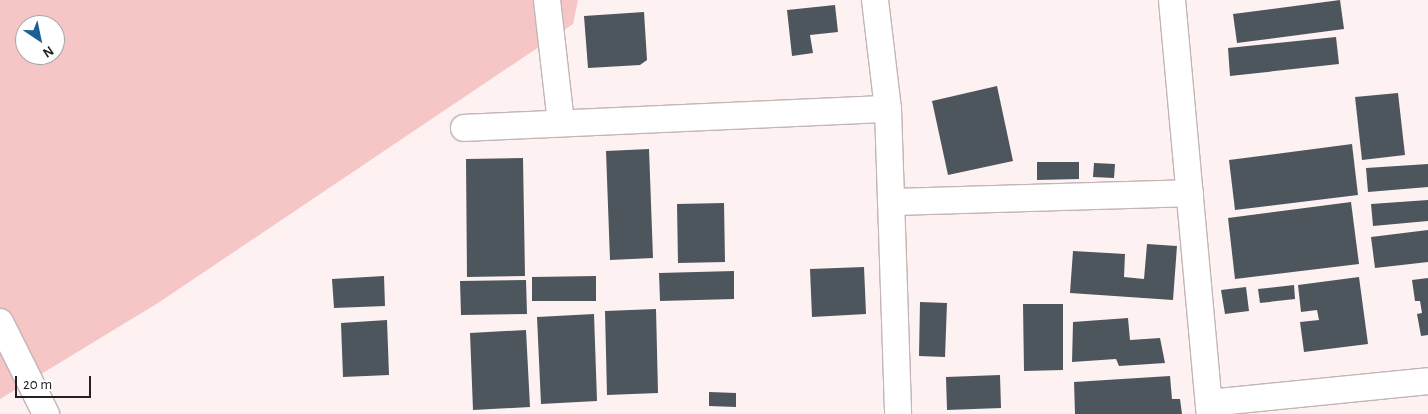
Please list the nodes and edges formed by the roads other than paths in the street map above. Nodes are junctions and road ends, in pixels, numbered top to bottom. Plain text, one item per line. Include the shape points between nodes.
1 (547, 0) edge
2 (875, 0) edge
3 (1172, 0) edge
4 (888, 108) junction
5 (562, 123) junction
6 (464, 128) dead end
7 (1190, 193) junction
8 (891, 202) junction
9 (0, 322) edge
10 (1428, 381) edge
11 (1209, 408) edge
12 (46, 414) edge
13 (898, 414) edge

1 - 5 street
2 - 4 street
3 - 7 street
4 - 5 street
4 - 8 street
5 - 6 street
7 - 8 street
7 - 11 street
8 - 13 street
9 - 12 street
10 - 11 street

